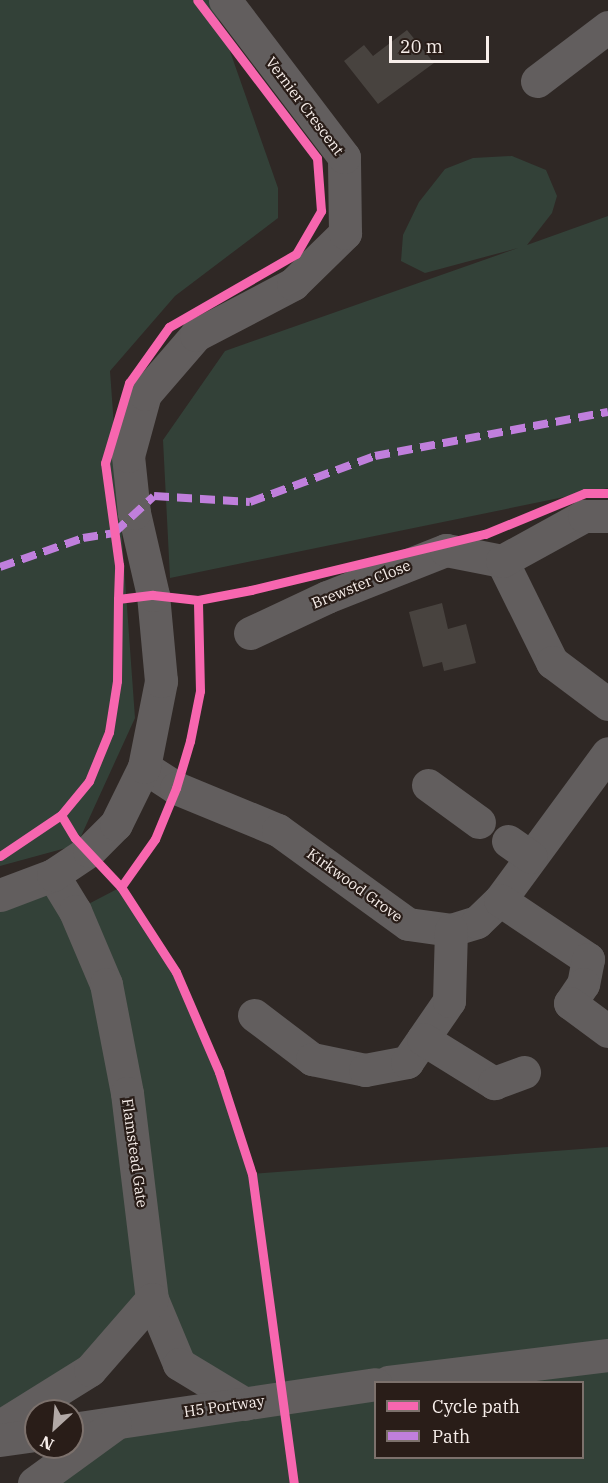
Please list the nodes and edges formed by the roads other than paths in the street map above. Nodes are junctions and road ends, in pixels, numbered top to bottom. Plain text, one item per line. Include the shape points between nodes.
1 (225, 0) edge
2 (608, 27) edge
3 (537, 81) dead end
4 (608, 516) edge
5 (502, 561) junction
6 (250, 633) dead end
7 (608, 704) edge
8 (608, 753) edge
9 (144, 767) junction
10 (428, 785) dead end
11 (479, 822) dead end
12 (52, 874) junction
13 (0, 895) edge
14 (500, 900) junction
15 (451, 930) junction
16 (254, 1015) dead end
17 (608, 1031) edge
18 (423, 1039) junction
19 (524, 1072) dead end
20 (152, 1299) junction
21 (608, 1355) edge
22 (404, 1381) edge
23 (374, 1384) edge
24 (245, 1404) junction
25 (119, 1422) junction
26 (0, 1426) edge
27 (84, 1427) edge
28 (24, 1437) edge
29 (0, 1440) edge
30 (34, 1483) edge

1 - 9 street, Vernier Crescent via 344,157 345,233 293,284 196,335 145,394 128,456 134,513 153,595 161,681
2 - 3 street
4 - 5 street via 584,516
5 - 6 street, Brewster Close via 446,550 327,597
5 - 7 street via 552,662
8 - 14 street, Kirkwood Grove via 520,849
9 - 12 street, Vernier Crescent via 116,824 90,851
9 - 15 street, Kirkwood Grove via 176,788 279,830 408,924
10 - 11 street
12 - 13 street, Vernier Crescent
12 - 20 street, Flamstead Gate via 75,911 106,984 127,1093
14 - 15 street, Kirkwood Grove via 477,922
14 - 17 street via 588,958 583,984 570,1003
15 - 18 street via 449,1001
16 - 18 street via 312,1059 365,1070 407,1062
18 - 19 street via 494,1083
20 - 24 street, Flamstead Gate via 178,1364
20 - 26 street via 90,1370
21 - 22 street
23 - 24 street, H5 Portway
24 - 25 street, H5 Portway
25 - 27 street, H5 Portway
25 - 30 street
28 - 29 street

